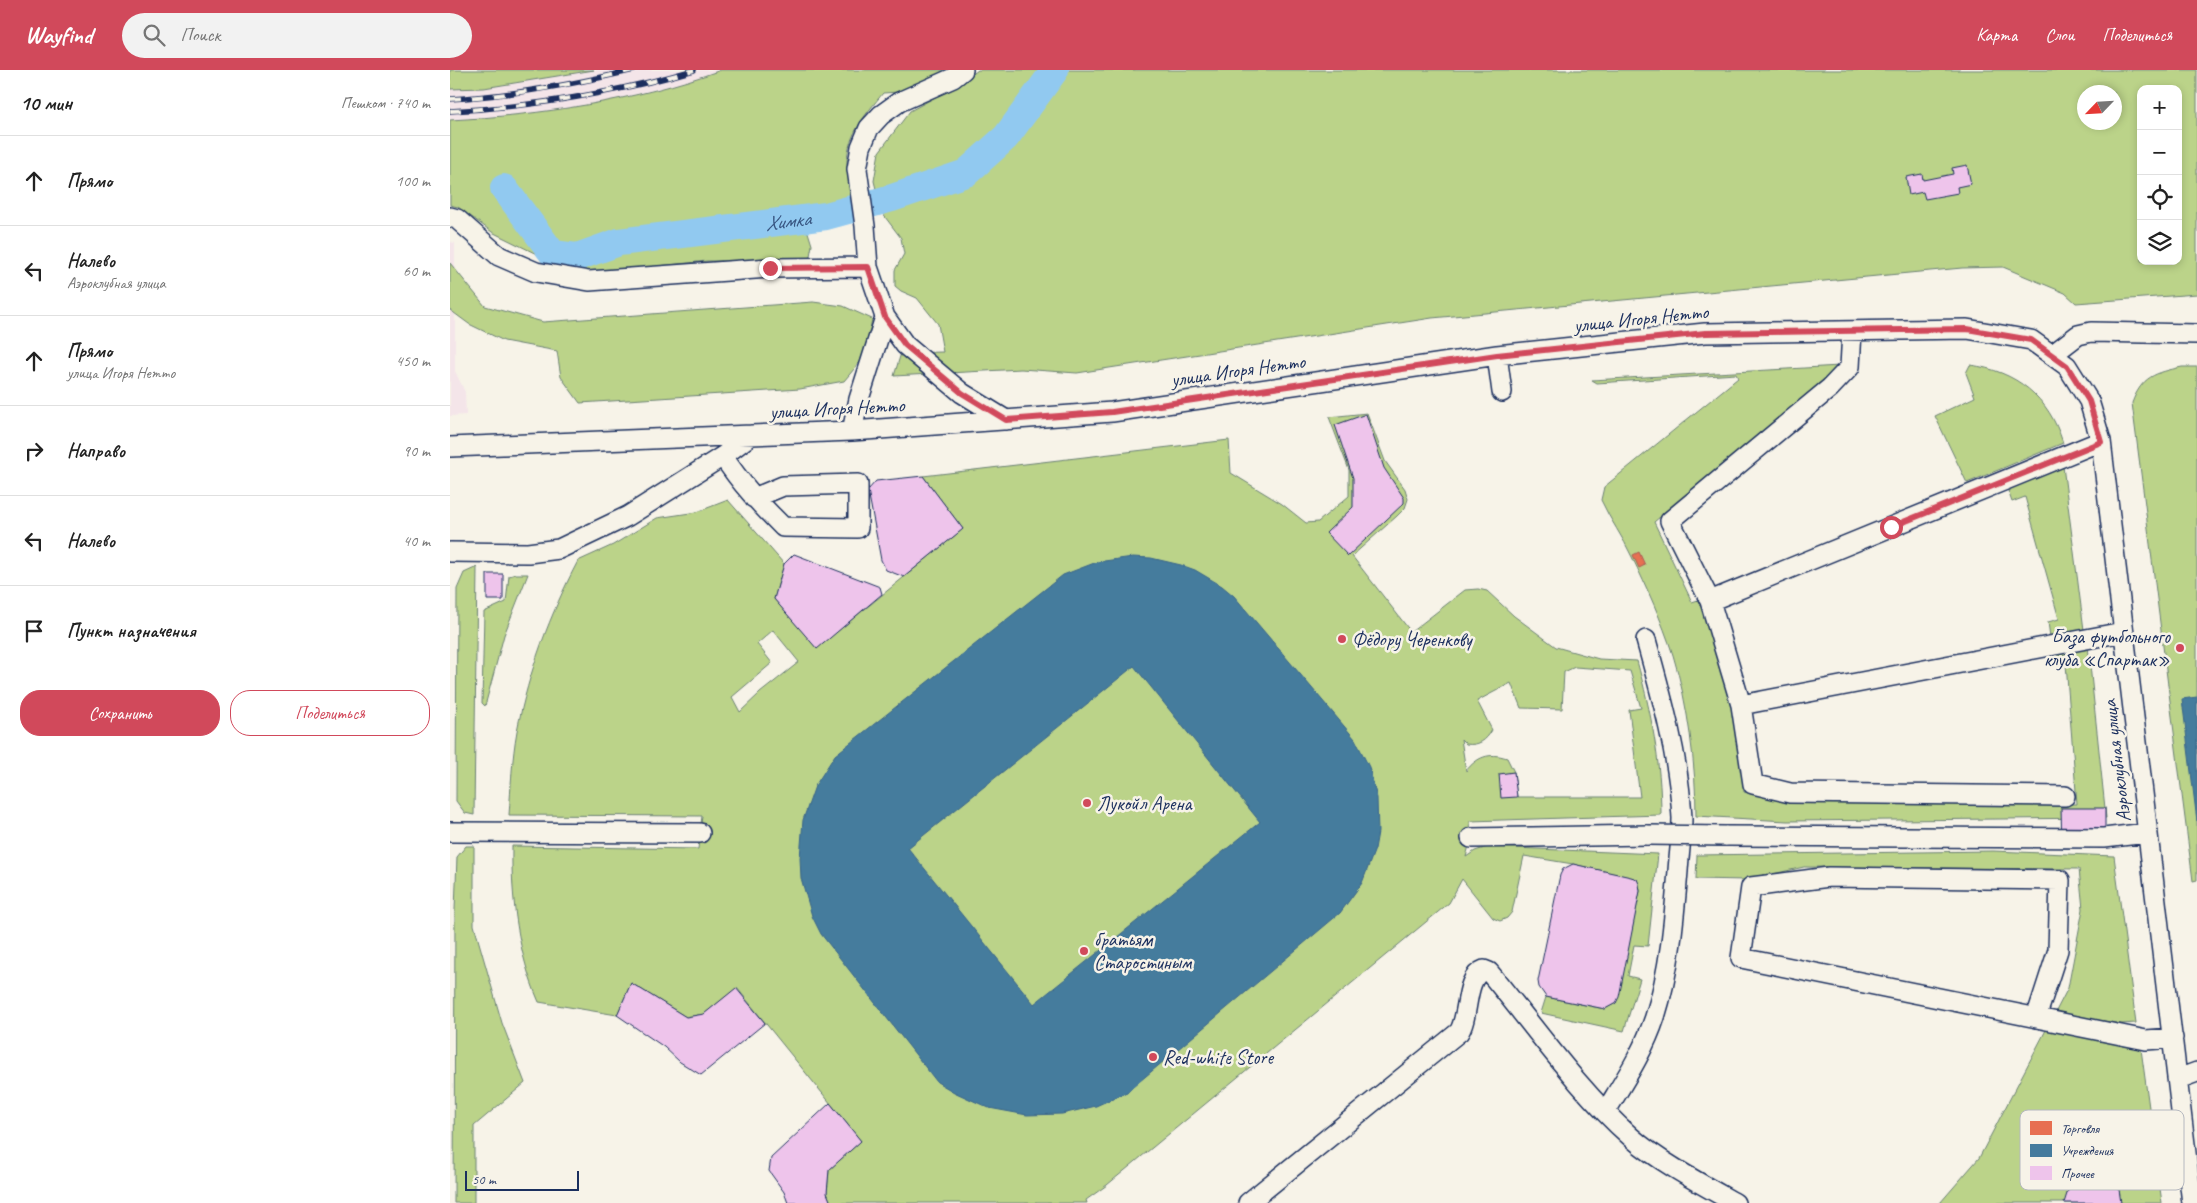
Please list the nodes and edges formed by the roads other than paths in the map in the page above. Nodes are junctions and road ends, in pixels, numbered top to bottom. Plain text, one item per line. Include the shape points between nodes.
1 (963, 70) edge
2 (450, 217) edge
3 (868, 267) junction
4 (885, 317) junction
5 (1852, 331) junction
6 (2197, 334) edge
7 (2031, 340) joint
8 (1497, 355) junction
9 (2052, 355) junction
10 (1502, 392) dead end
11 (1006, 420) junction
12 (852, 431) junction
13 (751, 435) junction
14 (2101, 442) junction
15 (450, 447) edge
16 (723, 456) junction
17 (754, 498) junction
18 (450, 552) edge
19 (1710, 601) junction
20 (2124, 632) junction
21 (1646, 640) dead end
22 (1741, 705) junction
23 (2065, 796) dead end
24 (450, 832) edge
25 (700, 832) dead end
26 (2148, 833) junction
27 (1471, 838) dead end
28 (2036, 1018) junction
29 (2173, 1038) junction
30 (2197, 1072) edge
31 (2178, 1079) junction
32 (2182, 1110) edge
33 (1606, 1111) junction
34 (2184, 1132) edge
35 (1248, 1203) edge
36 (1735, 1203) edge
37 (2192, 1203) edge

1 - 3 street via 953,78 899,102 880,115 869,128 857,169
2 - 3 street via 457,219 499,256 536,272 589,281 770,268
3 - 4 street
4 - 11 street via 905,345 962,393
4 - 12 street
5 - 7 street, улица Игоря Нетто via 1967,329
5 - 8 street, улица Игоря Нетто via 1705,333
5 - 19 street via 1850,367 1830,388 1670,521
6 - 9 street via 2091,332 2078,335
7 - 9 street, Аэроклубная улица
8 - 10 street
8 - 11 street, улица Игоря Нетто via 1112,412
9 - 14 street, Аэроклубная улица via 2067,366 2089,401
11 - 12 street, улица Игоря Нетто
12 - 13 street, улица Игоря Нетто
13 - 15 street, улица Игоря Нетто
13 - 16 street
14 - 19 street
14 - 20 street, Аэроклубная улица
16 - 17 street
16 - 18 street via 628,516 559,549 528,553
17 - 17 street via 783,527 858,528 858,484 783,486
19 - 22 street
20 - 22 street
20 - 26 street, Аэроклубная улица
21 - 33 street via 1668,728 1682,819 1676,891 1669,962 1655,1018 1635,1065
22 - 23 street via 1753,784 1790,793
24 - 25 street
26 - 27 street, bridge via 2104,838 1648,835
26 - 29 street, Аэроклубная улица
28 - 28 street via 2058,950 2060,880 1829,877 1751,886 1741,958
28 - 29 street via 2146,1040
29 - 31 street, Аэроклубная улица
30 - 31 street
31 - 32 street, Аэроклубная улица
33 - 35 street via 1484,970 1470,985 1465,1023 1459,1032
33 - 36 street via 1645,1148
34 - 37 street, Аэроклубная улица

